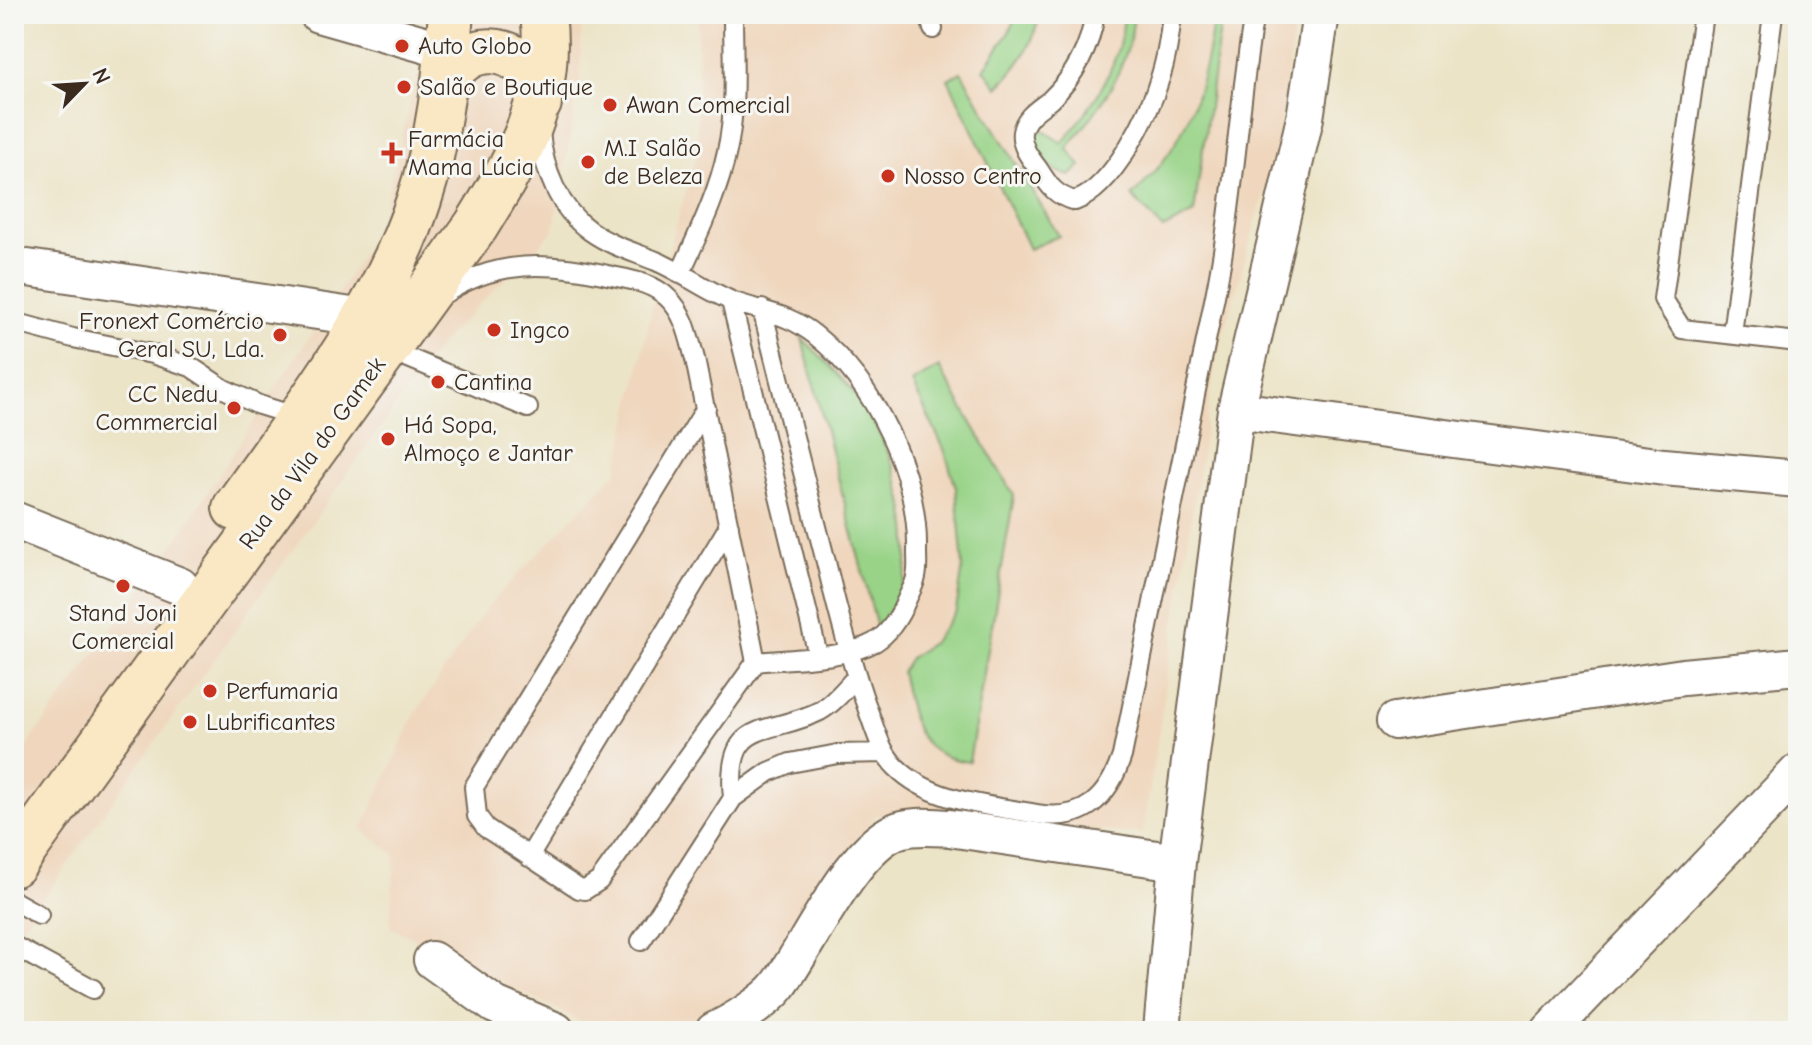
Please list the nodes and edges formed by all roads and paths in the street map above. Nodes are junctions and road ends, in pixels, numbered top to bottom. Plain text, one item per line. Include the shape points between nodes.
1 (318, 14) edge
2 (543, 14) edge
3 (733, 14) edge
4 (1095, 14) edge
5 (1172, 14) edge
6 (1254, 14) edge
7 (1321, 14) edge
8 (1703, 14) edge
9 (1773, 14) edge
10 (448, 51) edge
11 (539, 103) junction
12 (14, 266) edge
13 (680, 274) junction
14 (731, 301) junction
15 (762, 309) junction
16 (14, 322) edge
17 (387, 328) junction
18 (1732, 334) junction
19 (1798, 342) edge
20 (528, 408) dead end
21 (706, 408) junction
22 (1236, 410) junction
23 (298, 417) junction
24 (1798, 479) edge
25 (14, 520) edge
26 (729, 526) junction
27 (180, 586) junction
28 (848, 651) junction
29 (818, 655) junction
30 (756, 662) junction
31 (1798, 666) edge
32 (856, 677) junction
33 (1395, 721) dead end
34 (884, 753) junction
35 (1798, 772) edge
36 (733, 798) junction
37 (14, 815) edge
38 (529, 857) junction
39 (1177, 862) junction
40 (14, 864) edge
41 (14, 901) edge
42 (39, 915) dead end
43 (641, 941) dead end
44 (14, 946) edge
45 (432, 960) dead end
46 (93, 989) dead end
47 (556, 1031) edge
48 (714, 1031) edge
49 (1162, 1031) edge
50 (1550, 1031) edge

1 - 10 street
2 - 11 main road, Rua da Vila do Gamek via 545,60
3 - 13 lane via 727,150 714,198
4 - 5 lane via 1087,47 1072,75 1030,115 1022,133 1025,150 1053,192 1075,201 1087,196 1117,164 1141,122 1161,75
6 - 34 lane via 1227,237 1114,780 1099,800 1075,813 1047,815 949,797 921,785
7 - 22 street via 1305,118
8 - 18 lane via 1663,299 1682,329
9 - 18 lane
10 - 11 main road via 450,74 467,57 482,52 498,51 520,61 531,73
10 - 17 main road, Rua da Vila do Gamek via 420,199 396,259
11 - 13 lane via 542,157 563,202 588,230
11 - 17 main road, Rua da Vila do Gamek via 511,170 476,226
12 - 17 street
13 - 14 lane
14 - 15 lane
14 - 29 lane
15 - 28 lane
15 - 28 lane via 791,318 845,362 892,438 910,483 918,530 916,577 898,620 875,642
16 - 23 lane via 191,367 224,389
17 - 20 lane
17 - 21 lane via 482,273 506,268 561,267 646,283 683,317
17 - 23 main road, Rua da Vila do Gamek
17 - 40 main road, Rua da Vila do Gamek
18 - 19 lane
21 - 26 lane
21 - 38 lane via 474,787 477,816 486,828
22 - 24 street via 1664,467
22 - 39 street
23 - 27 main road, Rua da Vila do Gamek
25 - 27 street
26 - 30 lane
26 - 38 lane
27 - 37 main road, Rua da Vila do Gamek
28 - 29 lane
28 - 32 lane
29 - 30 lane
30 - 38 lane via 593,887 579,889
31 - 33 street via 1683,677
32 - 34 lane
32 - 36 lane via 822,710 750,735 736,750 730,769
34 - 36 lane via 790,763
35 - 50 street
36 - 43 lane
39 - 48 street via 949,828 897,830 869,850 777,988
39 - 49 street
41 - 42 lane
44 - 46 lane
45 - 47 street via 495,1005

